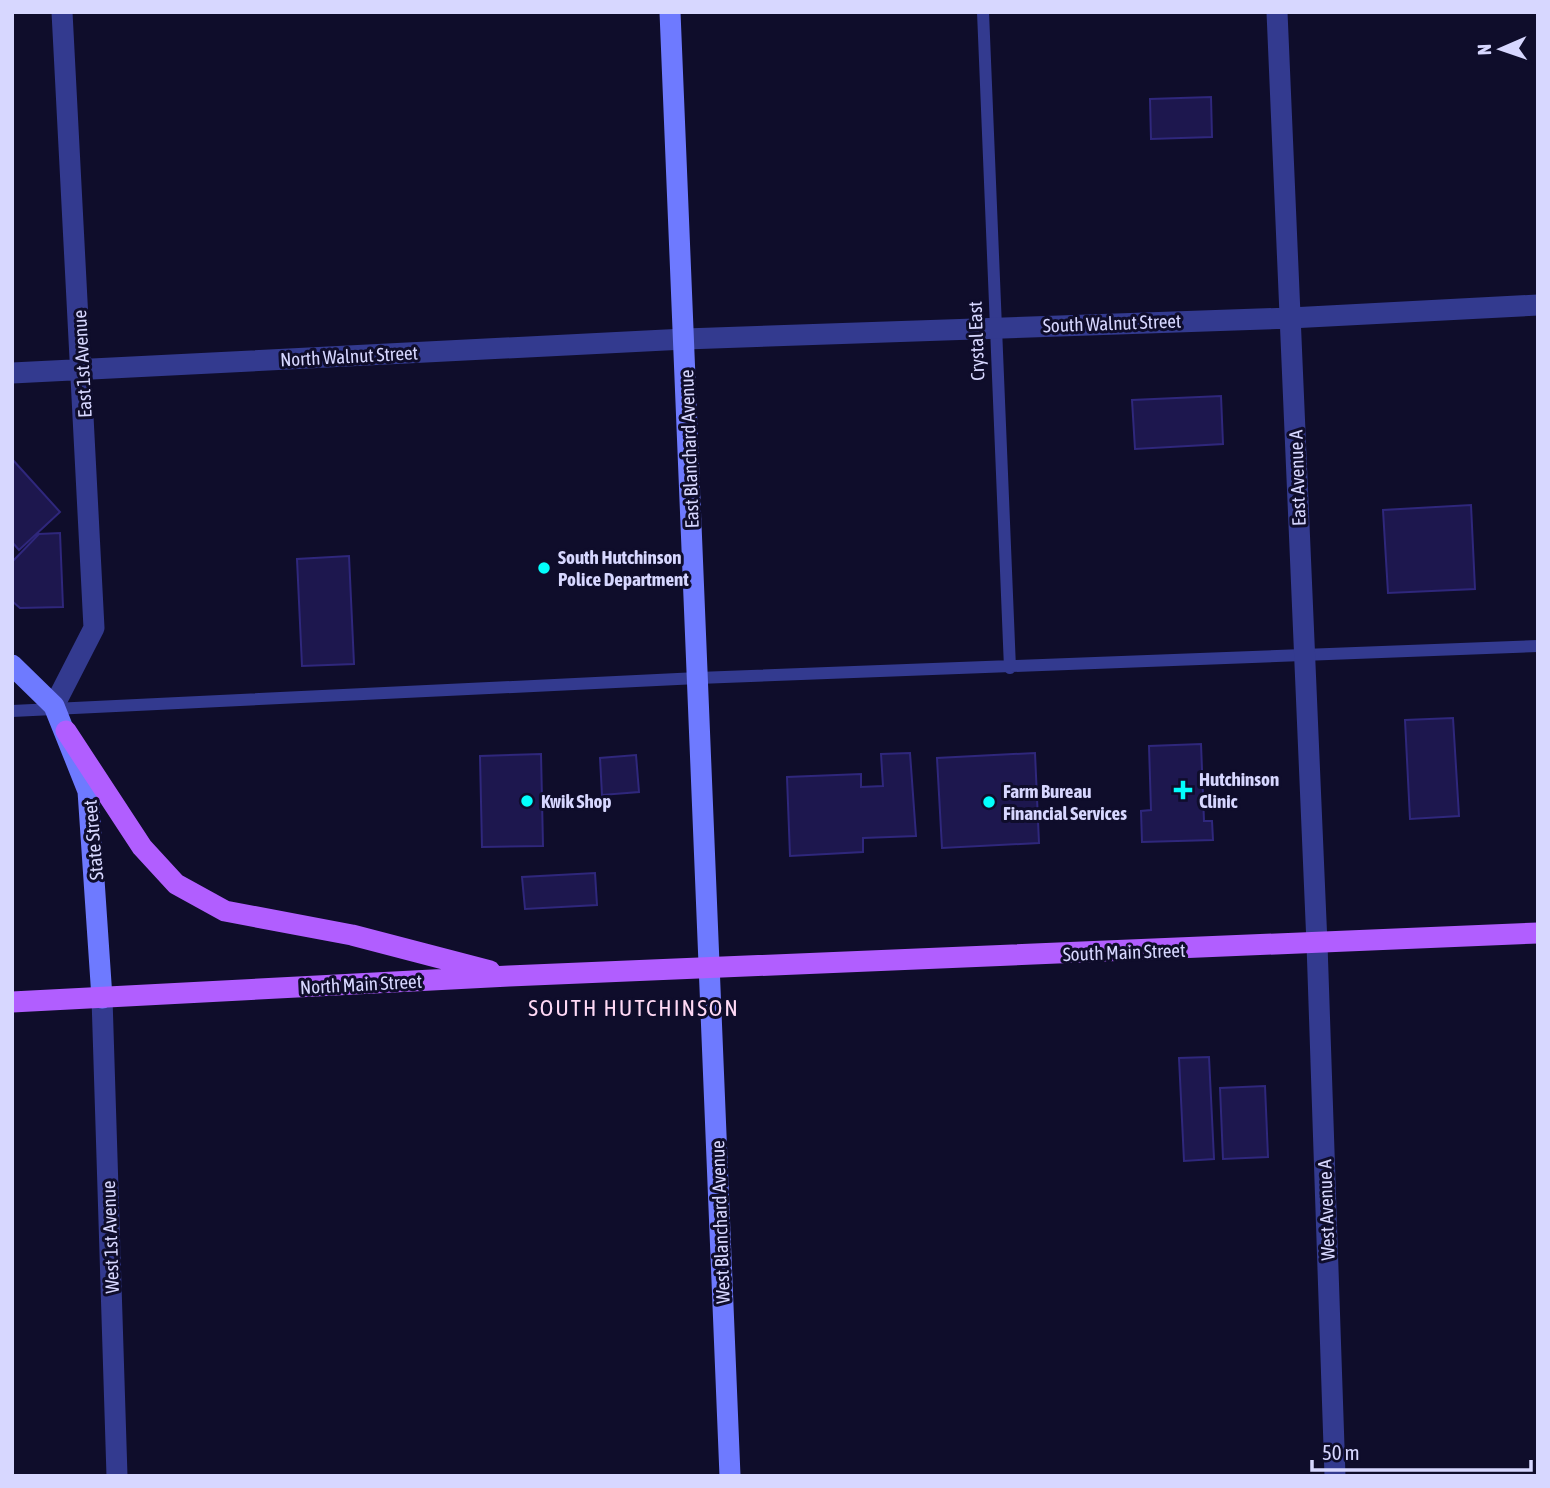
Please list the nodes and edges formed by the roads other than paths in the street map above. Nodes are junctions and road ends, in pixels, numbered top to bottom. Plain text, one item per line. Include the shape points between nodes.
1 (62, 12) edge
2 (670, 12) edge
3 (983, 12) edge
4 (1277, 12) edge
5 (1538, 305) edge
6 (1290, 318) junction
7 (995, 326) junction
8 (685, 339) junction
9 (82, 370) junction
10 (12, 373) edge
11 (1538, 646) edge
12 (1304, 656) junction
13 (12, 664) edge
14 (1010, 668) junction
15 (698, 678) junction
16 (54, 706) junction
17 (12, 710) edge
18 (66, 731) junction
19 (1538, 933) edge
20 (1317, 944) junction
21 (711, 969) junction
22 (509, 976) junction
23 (102, 998) junction
24 (12, 1002) edge
25 (117, 1476) edge
26 (730, 1476) edge
27 (1335, 1476) edge

1 - 9 street, East 1st Avenue
2 - 8 street, East Blanchard Avenue
3 - 7 lane, Crystal East
4 - 6 street, East Avenue A
5 - 6 street, South Walnut Street
6 - 7 street, South Walnut Street
6 - 12 street, East Avenue A
7 - 8 street, South Walnut Street
7 - 14 lane, Crystal East
8 - 9 street, North Walnut Street
8 - 15 street, East Blanchard Avenue
9 - 10 street, North Walnut Street
9 - 16 street, East 1st Avenue via 94,628
11 - 12 lane
12 - 14 lane
12 - 20 street, East Avenue A
13 - 16 street, State Street
14 - 15 lane
15 - 16 lane
15 - 21 street, East Blanchard Avenue
16 - 17 lane
16 - 18 street, State Street
18 - 22 main road via 142,847 188,891 225,911 352,935
18 - 23 street, State Street via 88,791
19 - 20 main road, South Main Street
20 - 21 main road, South Main Street
20 - 27 street, West Avenue A
21 - 22 main road, North Main Street
21 - 26 street, West Blanchard Avenue
22 - 23 main road, North Main Street
23 - 24 main road, North Main Street
23 - 25 street, West 1st Avenue

